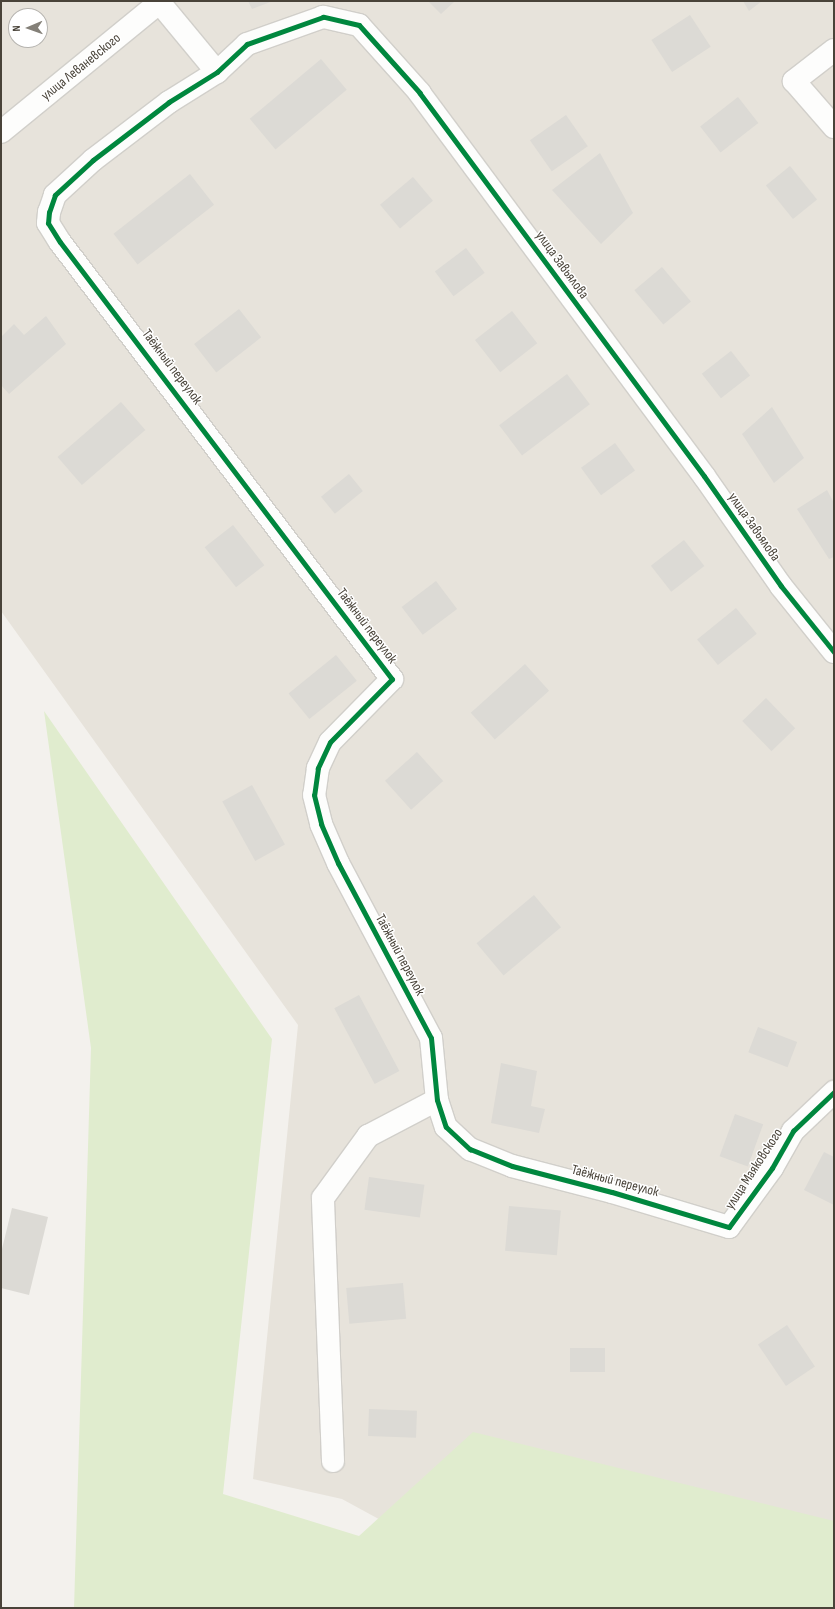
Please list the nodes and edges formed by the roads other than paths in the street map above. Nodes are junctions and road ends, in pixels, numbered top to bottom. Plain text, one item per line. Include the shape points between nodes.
1 (160, 2) edge
2 (834, 50) edge
3 (217, 72) junction
4 (834, 127) edge
5 (1, 132) edge
6 (834, 652) edge
7 (834, 1092) edge
8 (437, 1100) junction
9 (730, 1227) joint
10 (333, 1460) dead end

1 - 3 street
1 - 5 street, улица Леваневского
2 - 4 street via 794,81
3 - 6 street, улица Завьялова via 248,44 323,17 358,25 420,93 704,476 780,586
3 - 8 street, Таёжный переулок via 169,102 93,160 55,195 48,223 392,679 330,742 318,768 314,795 321,824 338,863 431,1038
7 - 9 street, улица Маяковского via 793,1131 772,1168
8 - 9 street, Таёжный переулок via 446,1127 470,1149 512,1166
8 - 10 street via 368,1136 323,1198

